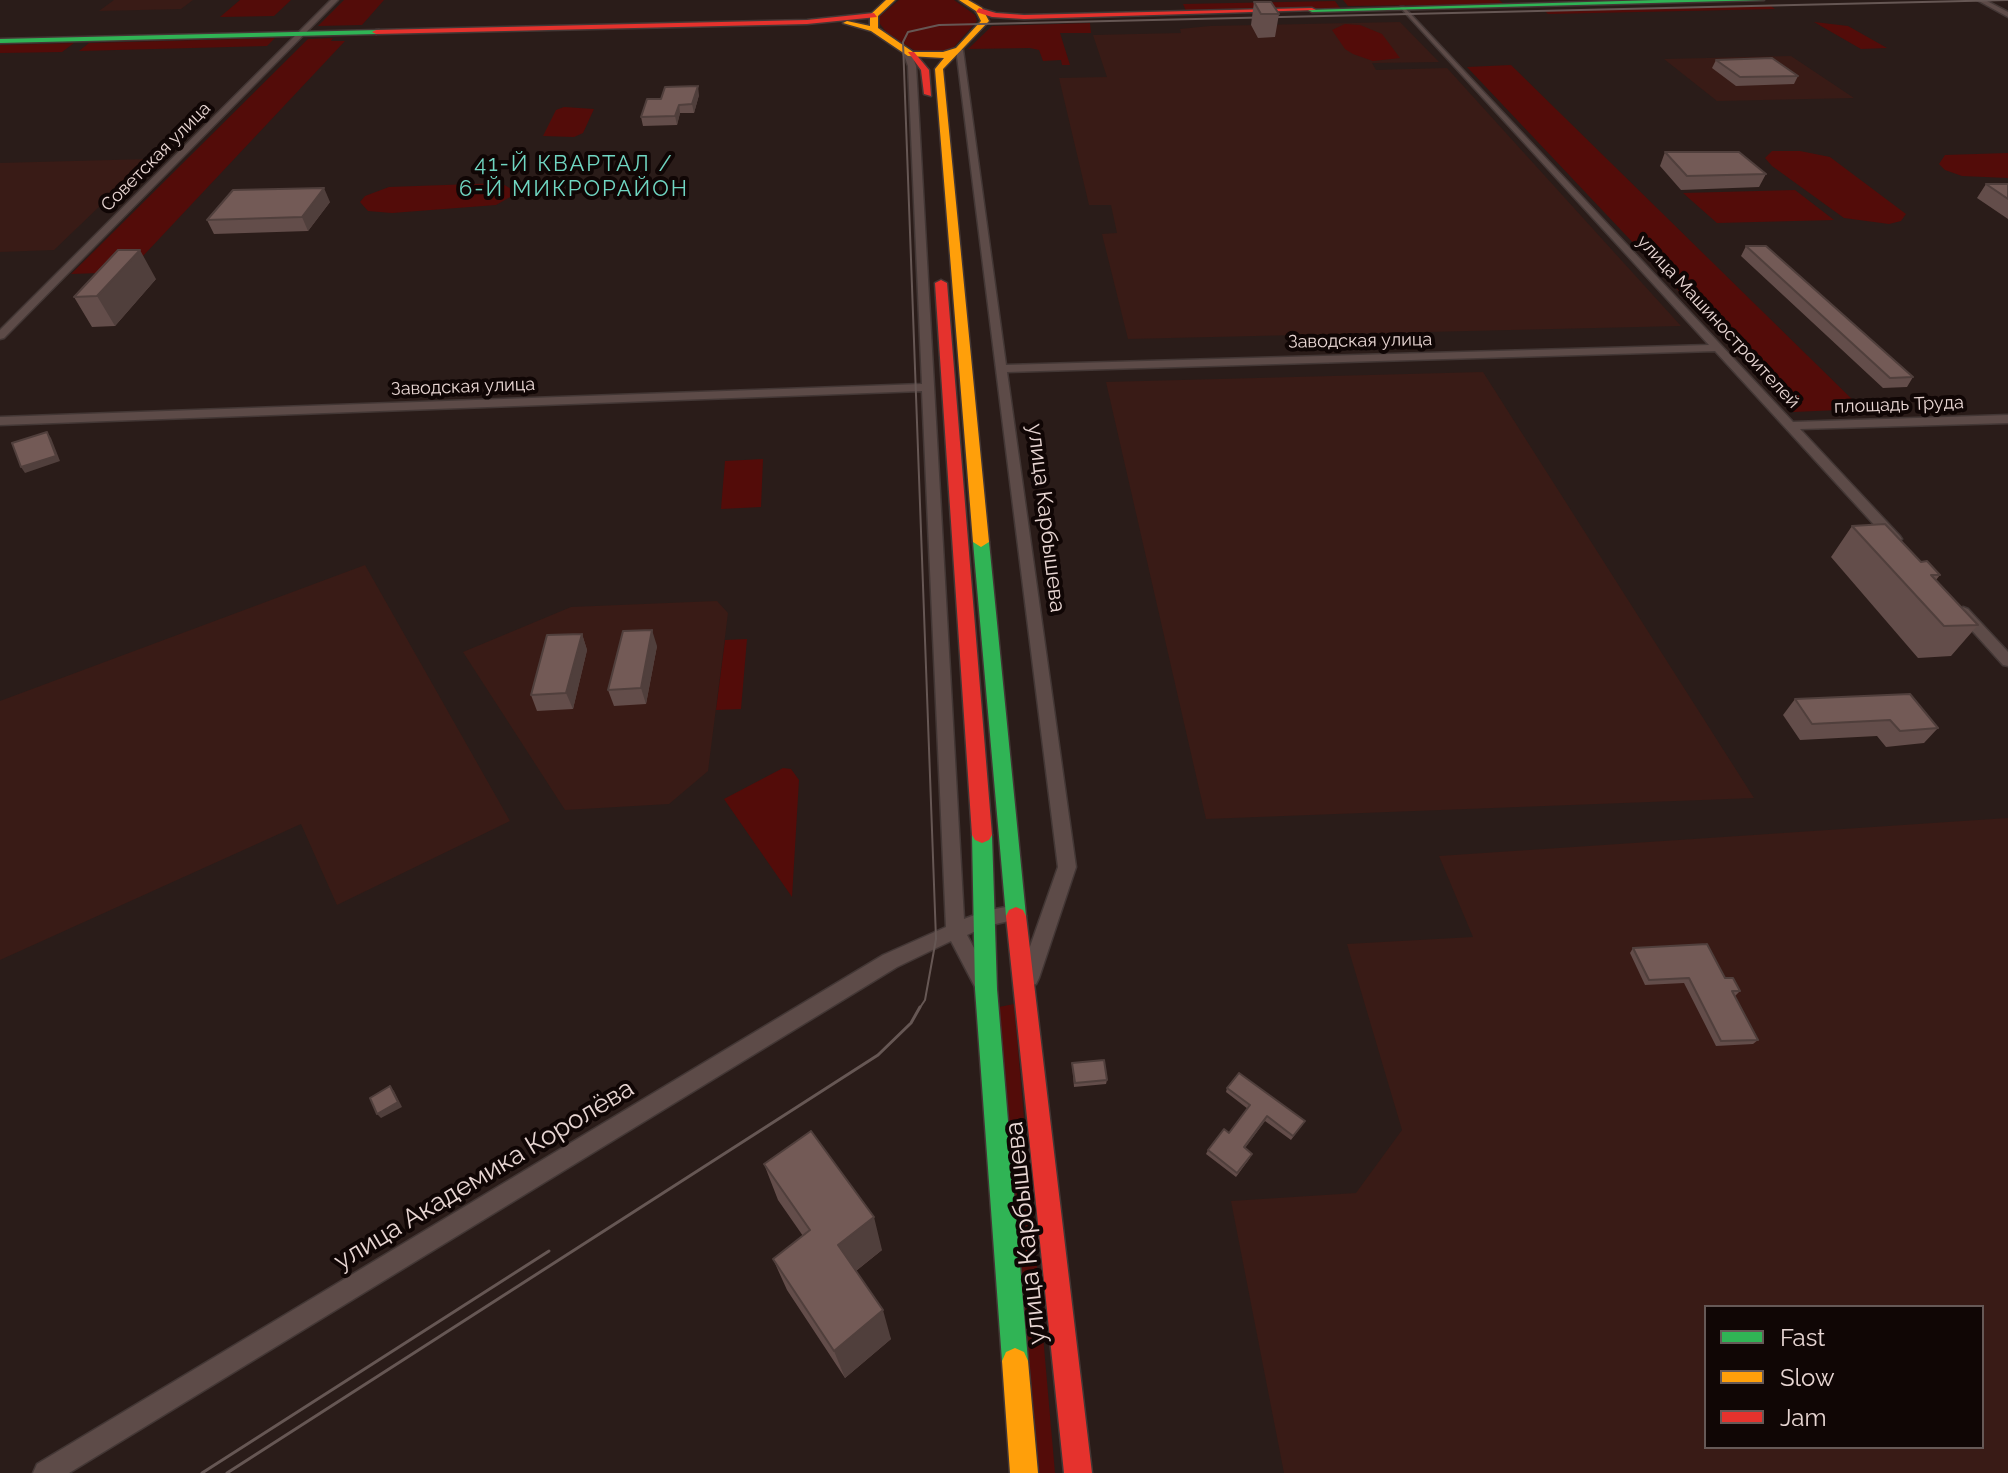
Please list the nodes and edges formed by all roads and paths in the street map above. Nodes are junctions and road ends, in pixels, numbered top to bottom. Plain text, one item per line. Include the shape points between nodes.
1 (335, 0) edge
2 (891, 0) edge
3 (1760, 0) edge
4 (1980, 0) edge
5 (1402, 8) junction
6 (975, 12) edge
7 (2008, 15) edge
8 (874, 22) junction
9 (302, 33) junction
10 (0, 41) edge
11 (955, 52) junction
12 (909, 53) junction
13 (0, 336) edge
14 (1718, 348) junction
15 (1002, 369) junction
16 (927, 387) junction
17 (2008, 419) edge
18 (0, 421) edge
19 (1791, 426) junction
20 (1909, 554) edge
21 (1952, 600) edge
22 (2008, 661) edge
23 (1016, 913) junction
24 (985, 919) junction
25 (955, 931) junction
26 (1026, 987) junction
27 (986, 989) junction
28 (46, 1473) edge
29 (1024, 1473) edge
30 (1078, 1473) edge

1 - 9 street, Советская улица
2 - 8 street
3 - 5 street
4 - 7 street
5 - 6 street via 1024,17
5 - 14 street, улица Машиностроителей
6 - 11 street, улица Карбышева
8 - 9 street
8 - 12 street
9 - 10 street
9 - 13 street, Советская улица
11 - 12 street
11 - 15 street, улица Карбышева
11 - 23 street, улица Карбышева via 939,69
12 - 16 street, улица Карбышева
12 - 24 street, улица Карбышева via 925,70 929,105
14 - 15 street, Заводская улица
14 - 19 street, улица Машиностроителей
15 - 26 street, улица Карбышева via 1067,867
16 - 18 street, Заводская улица
16 - 25 street, улица Карбышева
17 - 19 street, площадь Труда
19 - 20 street, улица Машиностроителей
21 - 22 street
23 - 24 street, улица Академика Королёва
23 - 26 street, улица Карбышева
24 - 25 street, улица Академика Королёва
24 - 27 street, улица Карбышева
25 - 27 street, улица Карбышева
25 - 28 street, улица Академика Королёва via 890,961
26 - 30 street, улица Карбышева
27 - 29 street, улица Карбышева

